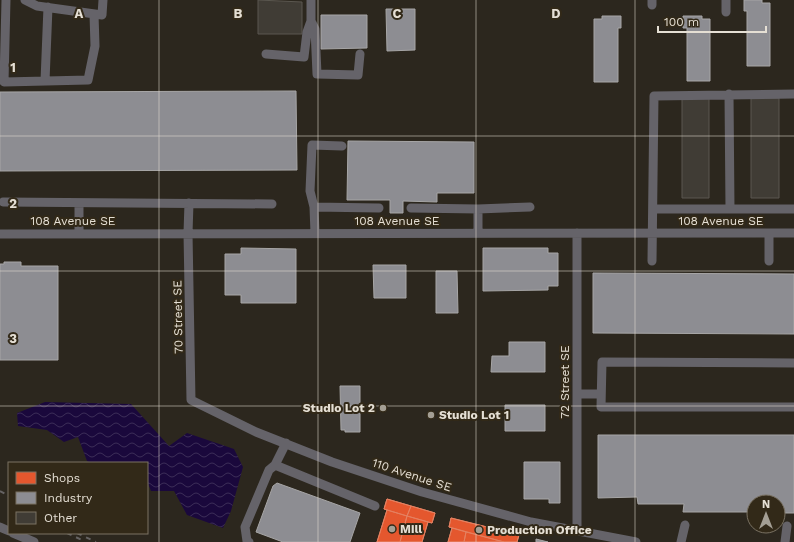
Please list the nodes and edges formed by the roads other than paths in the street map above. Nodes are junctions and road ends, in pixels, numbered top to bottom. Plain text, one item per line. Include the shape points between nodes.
1 (6, 0) edge
2 (25, 0) edge
3 (103, 0) edge
4 (311, 0) edge
5 (726, 0) edge
6 (48, 8) junction
7 (726, 12) dead end
8 (94, 14) junction
9 (311, 22) junction
10 (266, 54) dead end
11 (360, 54) dead end
12 (45, 81) junction
13 (729, 94) junction
14 (794, 94) edge
15 (342, 146) dead end
16 (3, 202) dead end
17 (79, 203) junction
18 (189, 203) junction
19 (272, 204) dead end
20 (314, 207) junction
21 (530, 207) dead end
22 (379, 208) dead end
23 (411, 208) dead end
24 (478, 209) junction
25 (654, 209) junction
26 (730, 209) junction
27 (794, 209) edge
28 (577, 232) junction
29 (653, 232) junction
30 (79, 233) junction
31 (188, 233) junction
32 (315, 233) junction
33 (478, 233) junction
34 (768, 233) junction
35 (794, 233) edge
36 (0, 234) edge
37 (652, 261) dead end
38 (768, 261) dead end
39 (794, 363) edge
40 (577, 394) junction
41 (601, 394) junction
42 (191, 400) joint
43 (794, 407) edge
44 (286, 443) junction
45 (275, 464) junction
46 (375, 506) dead end
47 (685, 525) dead end
48 (787, 526) dead end
49 (577, 531) junction
50 (15, 534) edge
51 (34, 542) edge
52 (249, 542) edge
53 (636, 542) edge
54 (681, 542) edge
55 (785, 542) edge

1 - 12 street via 4,82
2 - 6 street
3 - 8 street via 102,15
4 - 9 street
5 - 7 street
6 - 8 street
6 - 12 street
8 - 12 street via 95,46 88,80
9 - 10 street via 304,57
9 - 11 street via 315,29 317,74 358,75
13 - 14 street
13 - 25 street via 654,96
13 - 26 street
15 - 20 street via 312,145 310,190
16 - 17 street
17 - 18 street
17 - 30 street
18 - 19 street
18 - 31 street, 70 Street SE
20 - 22 street
20 - 32 street
21 - 24 street
23 - 24 street
24 - 33 street
25 - 26 street
25 - 29 street
26 - 27 street
28 - 29 street, 108 Avenue SE
28 - 33 street, 108 Avenue SE
28 - 40 street, 72 Street SE
29 - 34 street, 108 Avenue SE
29 - 37 street
30 - 31 street, 108 Avenue SE
30 - 36 street, 108 Avenue SE
31 - 32 street, 108 Avenue SE
31 - 42 street, 70 Street SE
32 - 33 street, 108 Avenue SE
34 - 35 street, 108 Avenue SE
34 - 38 street
39 - 41 street via 602,362
40 - 41 street
40 - 49 street, 72 Street SE
41 - 43 street via 601,407
42 - 44 street, 110 Avenue SE via 256,432
44 - 45 street
44 - 49 street, 110 Avenue SE via 428,494 508,516
45 - 46 street
45 - 52 street via 269,470 245,527 246,541
47 - 54 street
48 - 55 street
49 - 53 street, 110 Avenue SE
50 - 51 street

